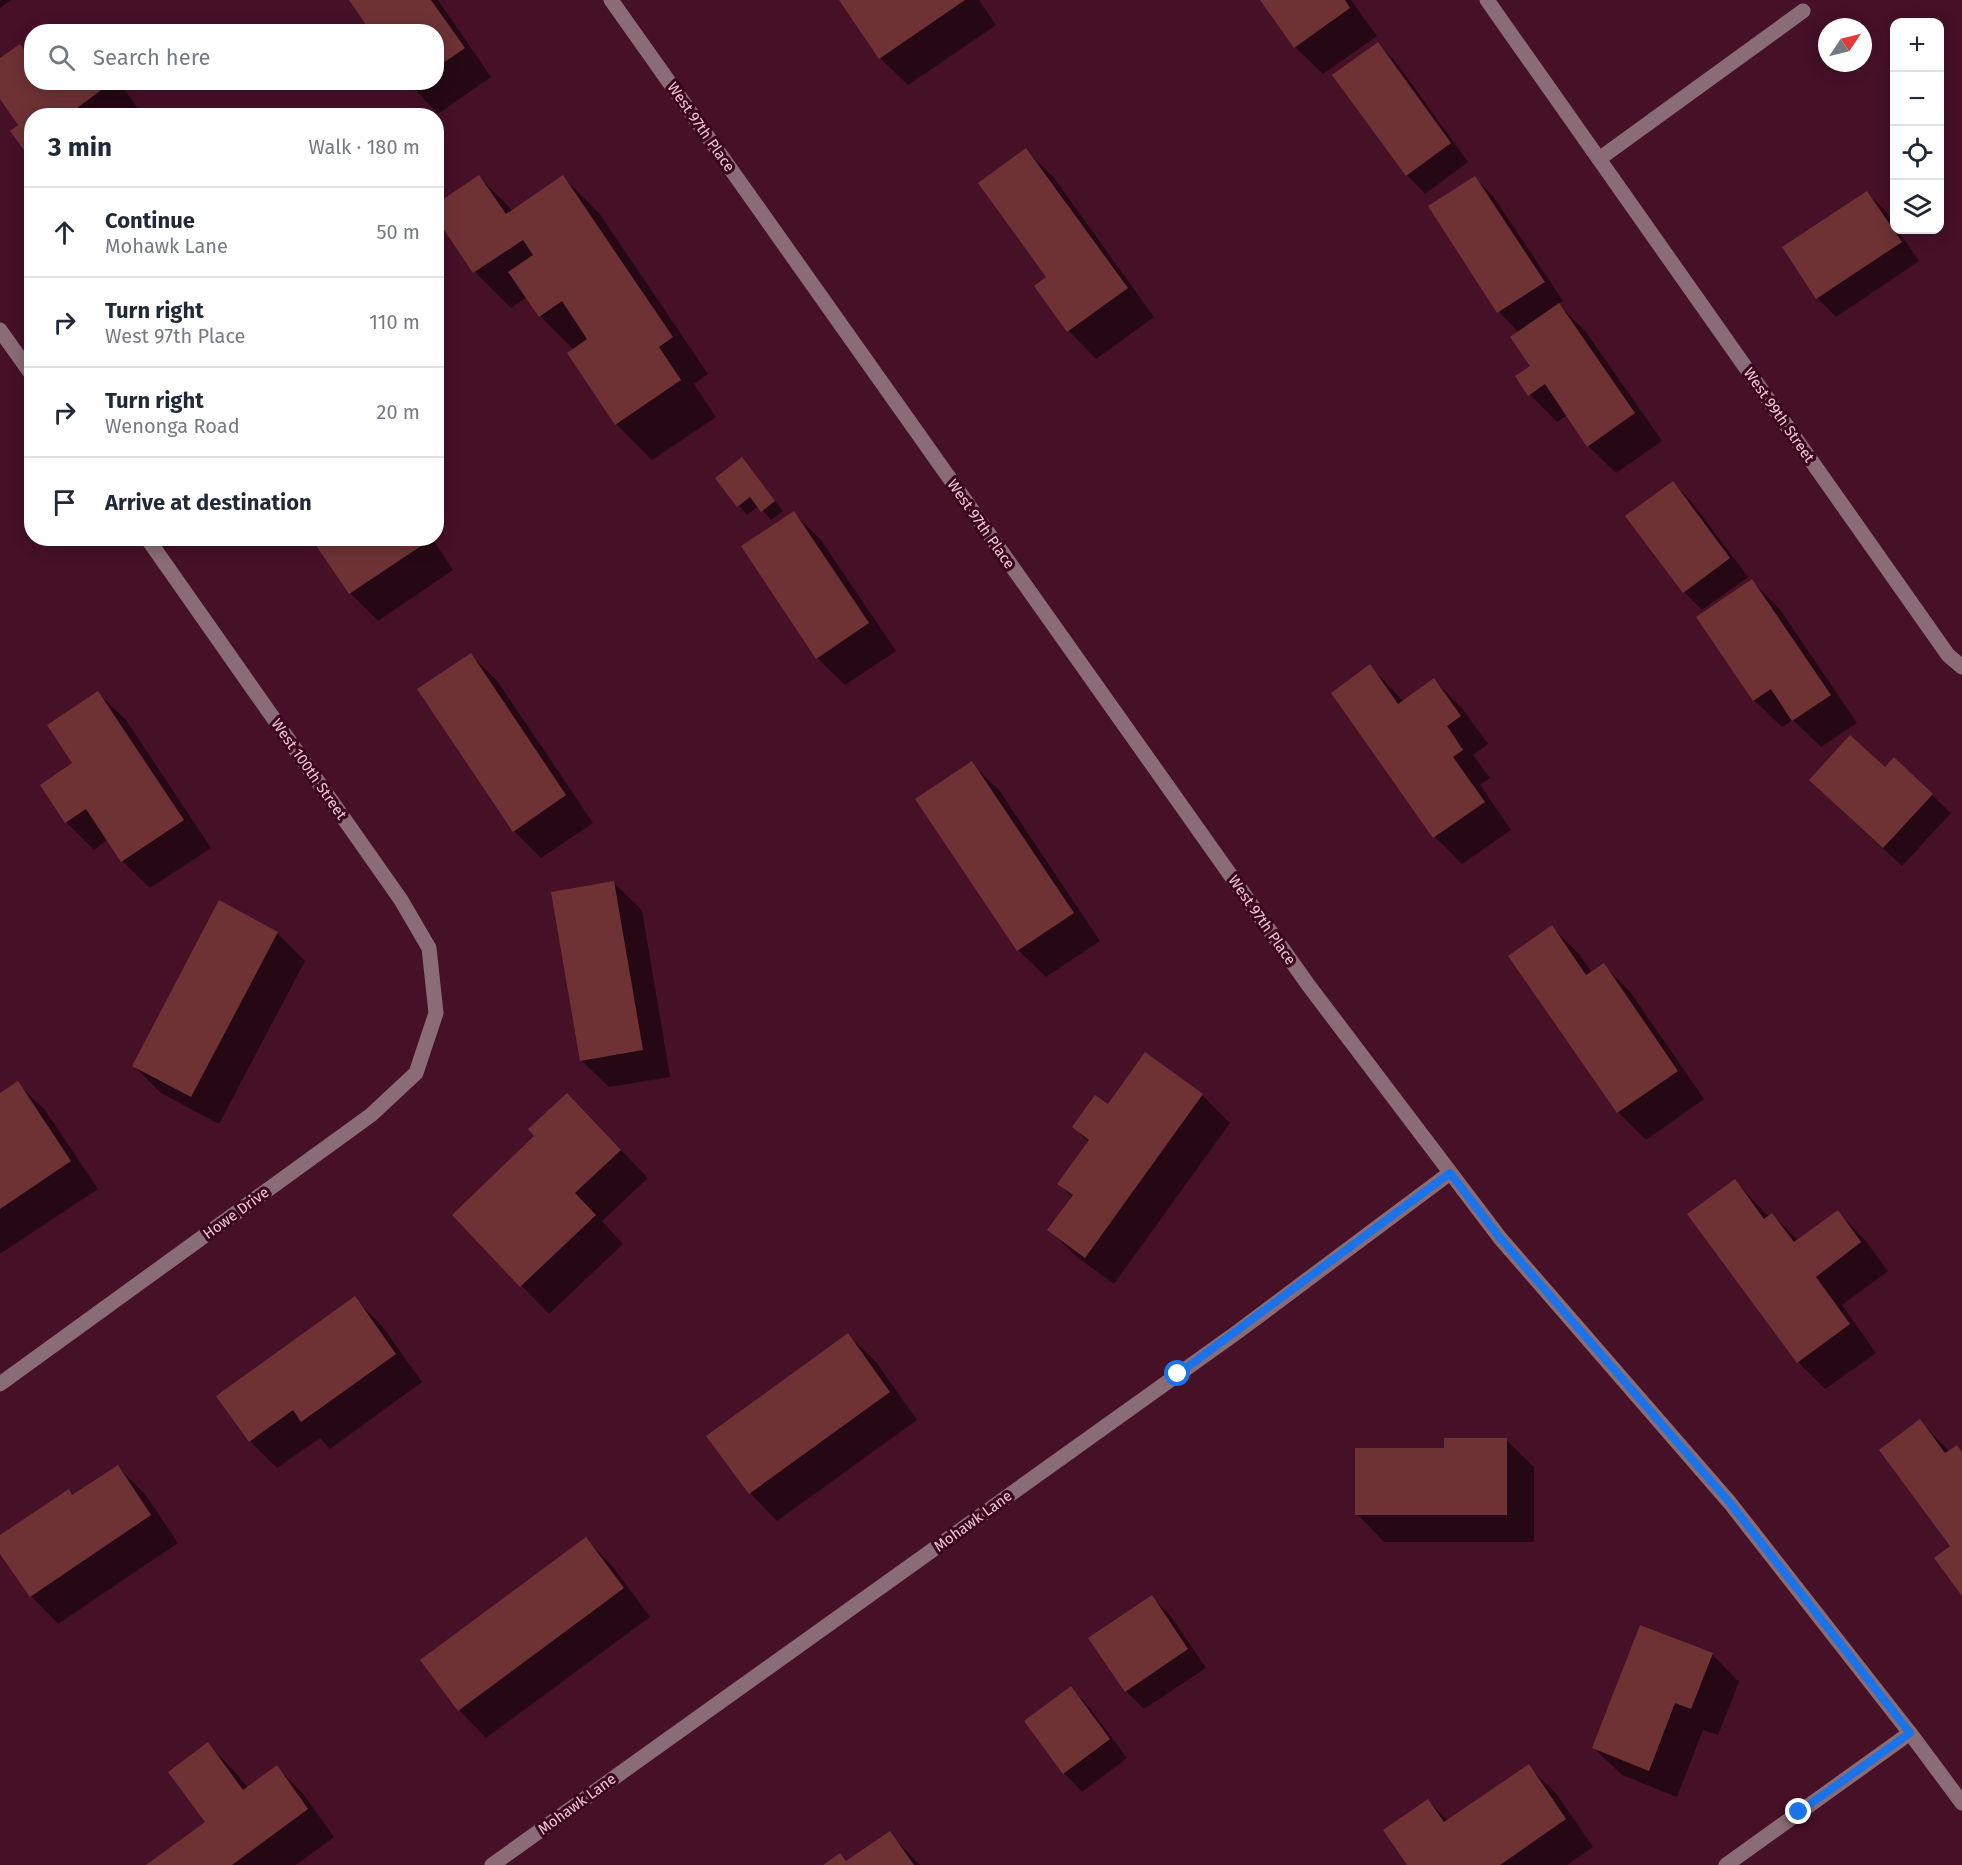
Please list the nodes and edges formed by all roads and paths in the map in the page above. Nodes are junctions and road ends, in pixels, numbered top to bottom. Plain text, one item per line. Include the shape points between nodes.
1 (611, 0) edge
2 (1487, 0) edge
3 (1803, 11) dead end
4 (1599, 159) junction
5 (0, 330) edge
6 (24, 364) edge
7 (153, 546) edge
8 (1962, 667) edge
9 (436, 1014) joint
10 (1450, 1173) junction
11 (0, 1384) edge
12 (1910, 1733) junction
13 (1962, 1803) edge
14 (492, 1865) edge
15 (1726, 1865) edge

1 - 10 street, West 97th Place via 1295,967
2 - 4 street, West 99th Street
3 - 4 street
4 - 8 street, West 99th Street via 1948,655
5 - 6 street
7 - 9 street, West 100th Street via 401,900 429,948
9 - 11 street, Howe Drive via 416,1073 371,1115
10 - 12 street, West 97th Place via 1500,1238 1730,1503
10 - 14 street, Mohawk Lane via 1236,1333
12 - 13 street, West 97th Place
12 - 15 street

